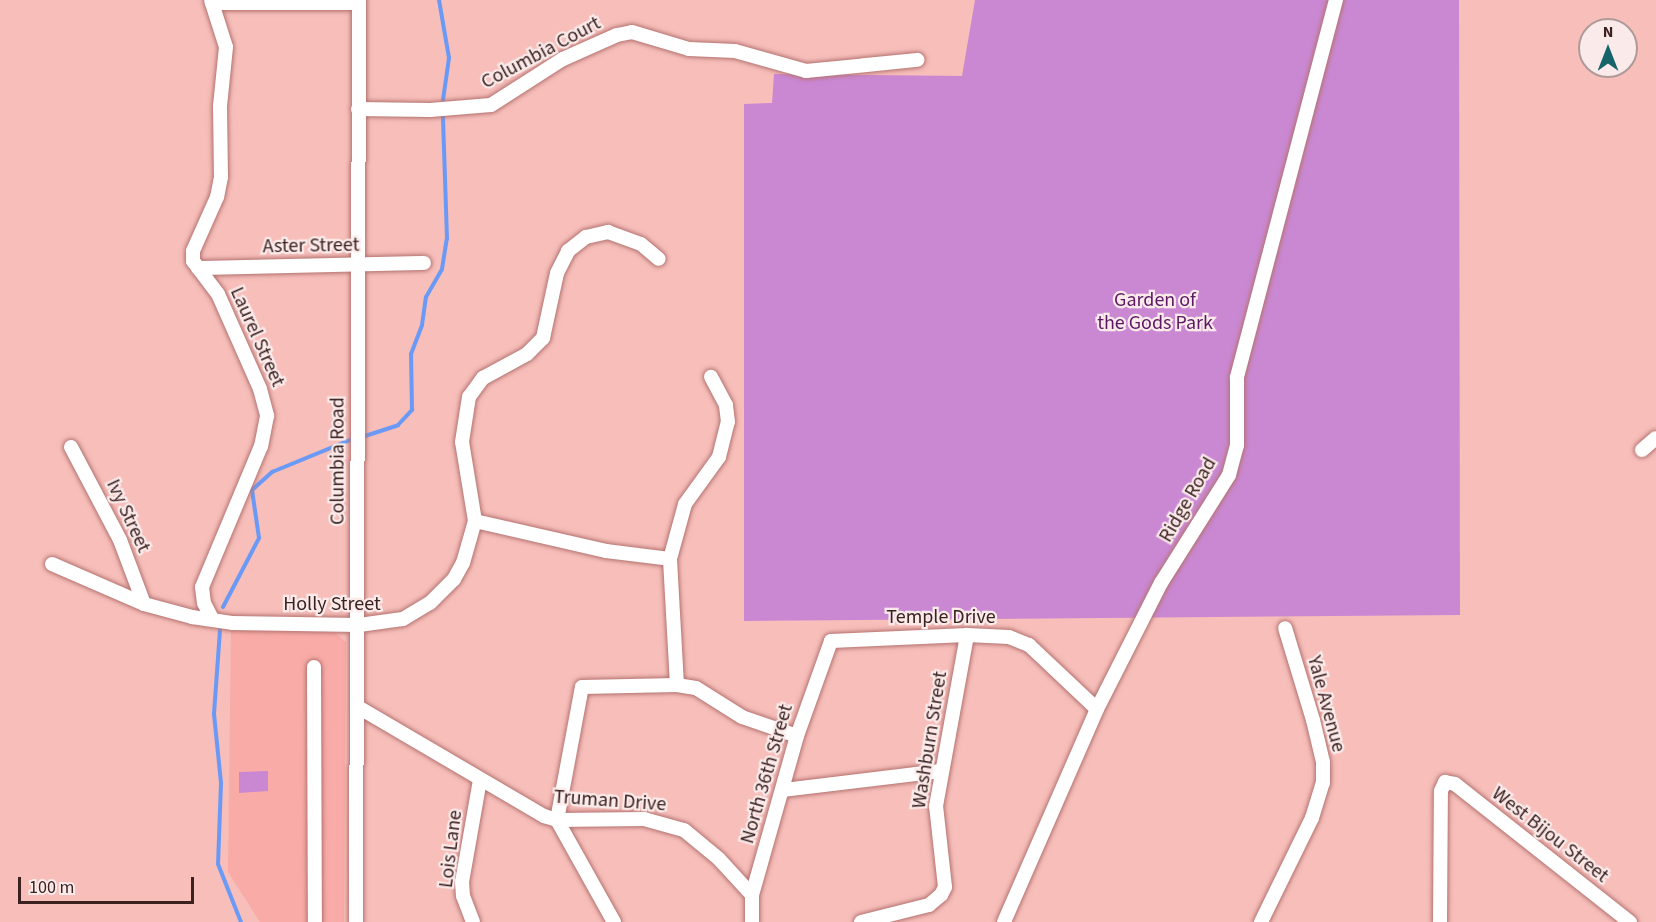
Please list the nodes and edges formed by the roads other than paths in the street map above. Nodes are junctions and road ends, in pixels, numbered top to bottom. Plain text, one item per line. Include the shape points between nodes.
1 (1336, 0) edge
2 (212, 1) edge
3 (358, 2) edge
4 (917, 60) dead end
5 (358, 109) junction
6 (660, 259) dead end
7 (424, 263) dead end
8 (358, 265) junction
9 (198, 268) junction
10 (711, 377) dead end
11 (1656, 438) edge
12 (71, 447) dead end
13 (1642, 450) dead end
14 (475, 521) junction
15 (670, 559) junction
16 (52, 564) dead end
17 (144, 604) junction
18 (212, 619) junction
19 (359, 625) junction
20 (1285, 628) dead end
21 (968, 635) junction
22 (831, 641) joint
23 (314, 667) dead end
24 (677, 685) junction
25 (358, 707) junction
26 (1097, 709) junction
27 (797, 736) junction
28 (940, 771) junction
29 (480, 780) junction
30 (783, 790) junction
31 (556, 820) junction
32 (752, 895) junction
33 (315, 922) edge
34 (356, 922) edge
35 (473, 922) edge
36 (614, 922) edge
37 (752, 922) edge
38 (861, 922) edge
39 (1004, 922) edge
40 (1261, 922) edge
41 (1440, 922) edge
42 (1630, 922) edge

1 - 26 street, Ridge Road via 1237,376 1234,458 1206,514 1161,583
2 - 3 street
2 - 9 street via 226,47 221,177 217,197 193,251
3 - 5 street, Columbia Road
4 - 5 street, Columbia Court via 806,71 735,51 681,47 632,33 617,35 563,59 491,105 442,110
5 - 8 street, Columbia Road
6 - 14 street via 641,243 608,232 586,237 568,251 557,273 543,338 527,354 483,378 469,397 462,442
7 - 8 street, Aster Street
8 - 9 street, Aster Street
8 - 19 street, Columbia Road
9 - 18 street, Laurel Street via 218,294 260,389 267,416 261,446 202,587
10 - 15 street via 726,405 725,440 711,471 685,504
11 - 13 street
12 - 17 street, Ivy Street via 120,540
14 - 15 street via 606,551
14 - 19 street, Holly Street via 463,563 454,579 430,603 403,619
15 - 24 street
16 - 17 street, Holly Street
17 - 18 street, Holly Street
18 - 19 street, Holly Street
19 - 25 street, Columbia Road
20 - 40 street, Yale Avenue via 1313,720 1323,762 1323,783 1312,818
21 - 22 street, Temple Drive
21 - 26 street, Temple Drive via 1009,637 1029,645
21 - 28 street, Washburn Street
22 - 27 street, North 36th Street
23 - 33 street
24 - 27 street via 708,694 742,717
24 - 31 street via 582,687
25 - 29 street, Truman Drive
25 - 34 street, Columbia Road
26 - 39 street, Ridge Road
27 - 30 street, North 36th Street
28 - 30 street
28 - 38 street, Washburn Street via 936,826 945,886 941,895 929,905
29 - 31 street, Truman Drive
29 - 35 street, Lois Lane via 462,882
30 - 32 street, North 36th Street
31 - 32 street, Truman Drive via 644,819 673,825 701,842
31 - 36 street
32 - 37 street, North 36th Street
41 - 42 street, West Bijou Street via 1441,791 1445,782 1455,784

